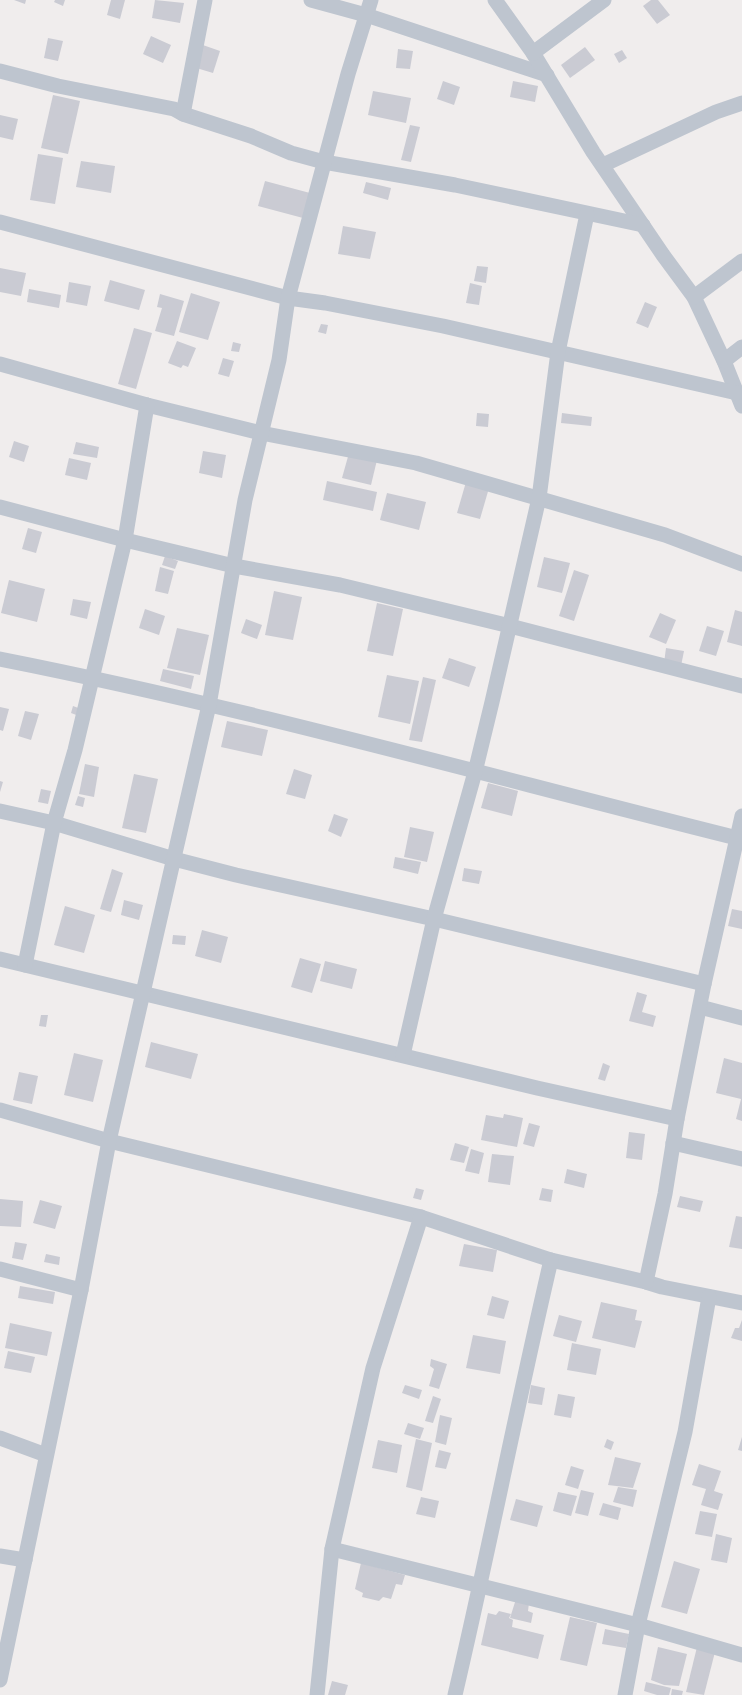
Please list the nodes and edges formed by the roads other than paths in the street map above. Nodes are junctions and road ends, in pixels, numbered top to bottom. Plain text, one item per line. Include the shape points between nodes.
1 (205, 0) edge
2 (311, 0) edge
3 (371, 0) edge
4 (495, 0) edge
5 (604, 0) edge
6 (366, 15) junction
7 (533, 53) junction
8 (0, 70) edge
9 (547, 75) junction
10 (742, 103) edge
11 (183, 114) junction
12 (324, 162) junction
13 (603, 165) junction
14 (587, 214) junction
15 (0, 222) edge
16 (643, 225) junction
17 (742, 261) edge
18 (694, 297) junction
19 (288, 298) junction
20 (742, 348) edge
21 (558, 352) junction
22 (724, 361) junction
23 (0, 364) edge
24 (740, 400) edge
25 (147, 405) junction
26 (261, 433) junction
27 (540, 498) junction
28 (0, 507) edge
29 (125, 540) junction
30 (742, 564) edge
31 (234, 566) junction
32 (510, 626) junction
33 (0, 659) edge
34 (92, 678) junction
35 (742, 686) edge
36 (208, 705) junction
37 (475, 772) junction
38 (0, 811) edge
39 (742, 816) edge
40 (54, 823) junction
41 (737, 838) junction
42 (174, 859) junction
43 (736, 873) edge
44 (434, 919) junction
45 (0, 959) edge
46 (25, 965) junction
47 (704, 984) junction
48 (143, 993) junction
49 (700, 1007) junction
50 (742, 1018) edge
51 (403, 1055) junction
52 (0, 1110) edge
53 (677, 1119) junction
54 (109, 1141) junction
55 (673, 1143) junction
56 (742, 1159) edge
57 (422, 1217) junction
58 (551, 1260) junction
59 (0, 1269) edge
60 (646, 1282) junction
61 (81, 1290) junction
62 (709, 1297) junction
63 (742, 1303) edge
64 (0, 1438) edge
65 (46, 1455) junction
66 (332, 1549) junction
67 (0, 1556) edge
68 (25, 1560) junction
69 (481, 1585) junction
70 (638, 1625) junction
71 (742, 1655) edge
72 (0, 1680) edge
73 (317, 1695) edge
74 (455, 1695) edge
75 (625, 1695) edge

1 - 11 street
2 - 6 street
3 - 6 street
4 - 7 street
5 - 7 street
6 - 9 street
6 - 12 street
7 - 9 street
8 - 11 street via 58,86 174,109
9 - 13 street
10 - 13 street via 716,112
11 - 12 street via 251,136 291,153
12 - 14 street via 455,185
12 - 19 street
13 - 16 street
14 - 16 street
14 - 21 street
15 - 19 street
16 - 18 street
17 - 18 street
18 - 22 street
19 - 21 street via 443,326
19 - 26 street via 279,360
20 - 22 street
21 - 24 street
21 - 27 street
22 - 24 street
23 - 25 street
25 - 26 street
25 - 29 street
26 - 27 street via 416,463
26 - 31 street via 245,500
27 - 30 street via 665,535
27 - 32 street
28 - 29 street
29 - 31 street
29 - 34 street
31 - 32 street via 340,585
31 - 36 street
32 - 35 street
32 - 37 street
33 - 34 street
34 - 36 street
34 - 40 street
36 - 37 street
36 - 42 street
37 - 41 street
37 - 44 street
38 - 40 street
39 - 41 street
40 - 42 street
40 - 46 street
41 - 43 street
42 - 44 street via 243,877
42 - 48 street
43 - 47 street
44 - 47 street
44 - 51 street
45 - 46 street
46 - 48 street
47 - 49 street
48 - 51 street
48 - 54 street
49 - 50 street
49 - 53 street
51 - 53 street
52 - 54 street
53 - 55 street
54 - 57 street
54 - 61 street
55 - 56 street
55 - 60 street
57 - 58 street
57 - 66 street via 373,1368
58 - 60 street
58 - 69 street via 521,1388
59 - 61 street
60 - 62 street
61 - 65 street
62 - 63 street
62 - 70 street via 685,1432
64 - 65 street
65 - 68 street
66 - 69 street
66 - 73 street
67 - 68 street
68 - 72 street
69 - 70 street
69 - 74 street
70 - 71 street
70 - 75 street

